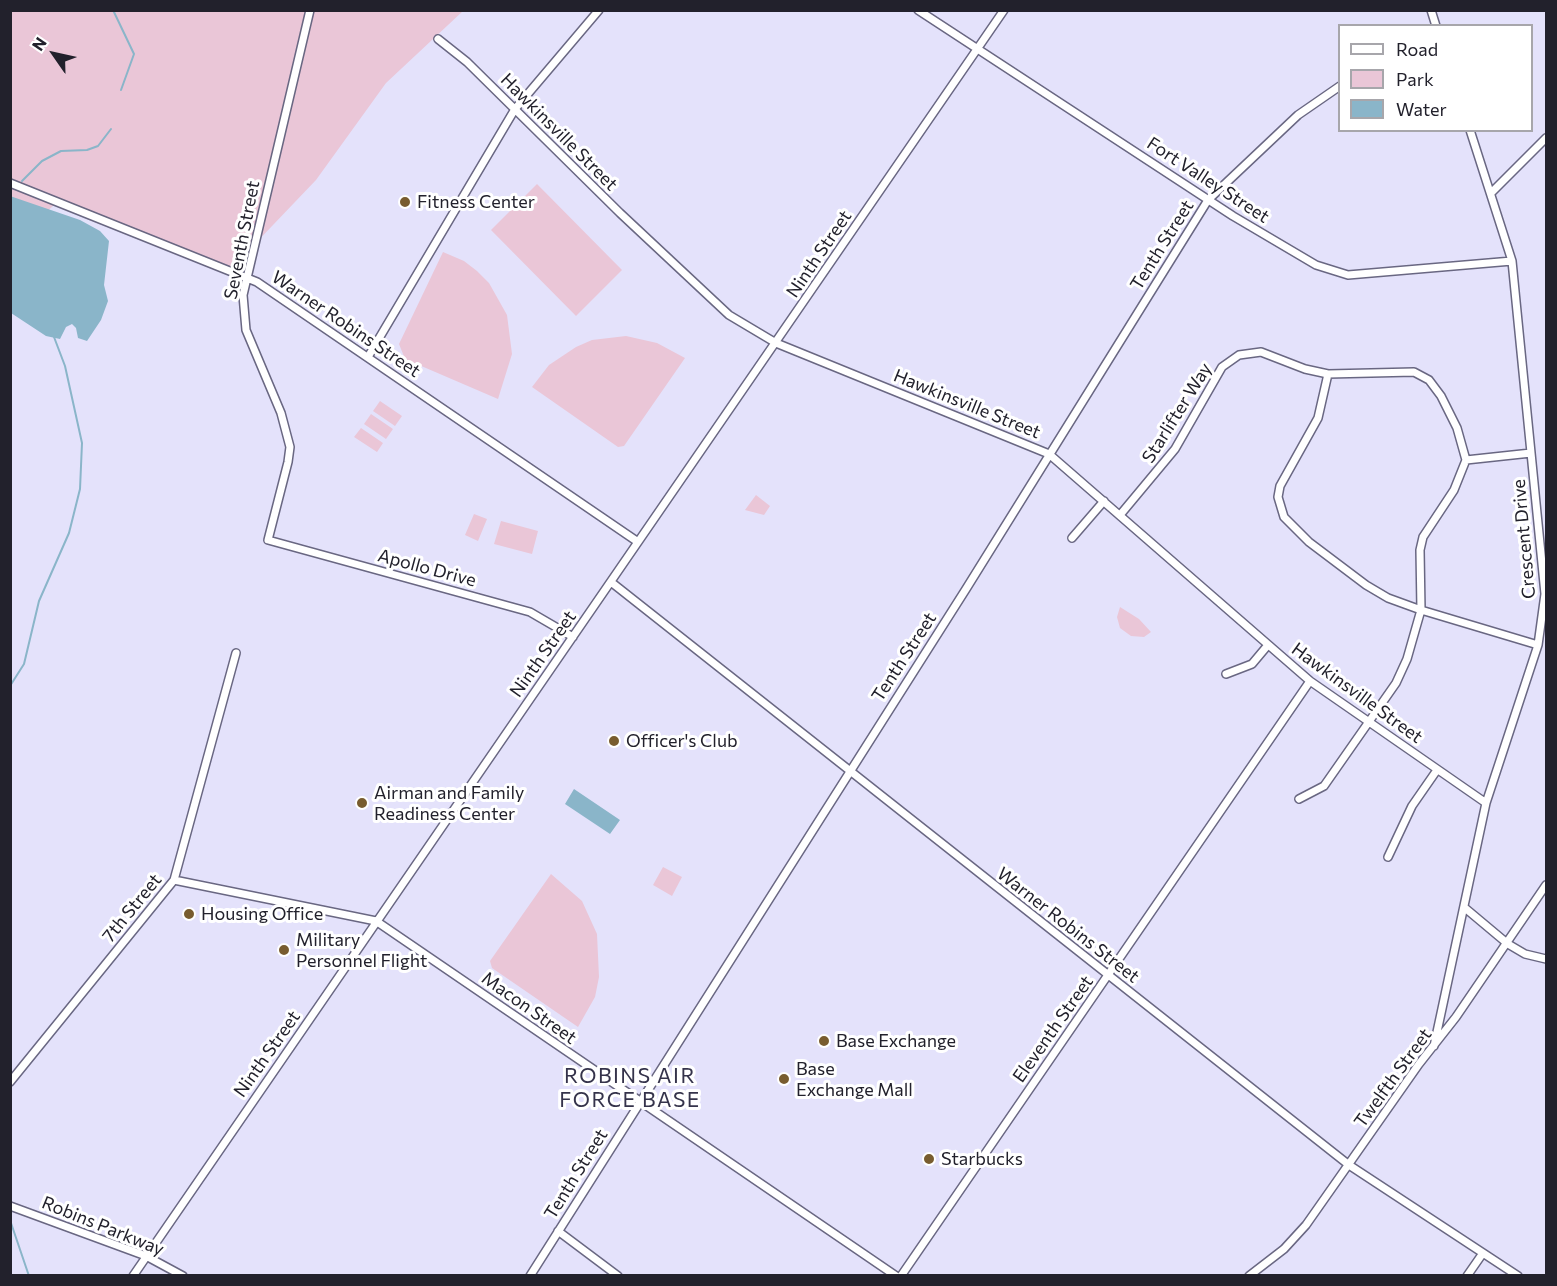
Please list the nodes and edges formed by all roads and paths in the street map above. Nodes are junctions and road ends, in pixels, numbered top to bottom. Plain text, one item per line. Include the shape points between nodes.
1 (309, 10) edge
2 (599, 10) edge
3 (918, 10) edge
4 (1004, 10) edge
5 (438, 39) dead end
6 (977, 49) junction
7 (1338, 87) edge
8 (515, 109) junction
9 (1471, 132) edge
10 (1546, 138) edge
11 (10, 183) edge
12 (1491, 193) junction
13 (1208, 200) junction
14 (1512, 261) junction
15 (246, 277) junction
16 (776, 343) junction
17 (368, 357) junction
18 (1328, 374) junction
19 (1531, 453) junction
20 (1049, 454) junction
21 (1466, 460) junction
22 (1104, 501) junction
23 (1120, 515) junction
24 (1072, 538) dead end
25 (267, 540) joint
26 (638, 542) junction
27 (612, 582) junction
28 (1421, 610) junction
29 (573, 638) junction
30 (1268, 645) junction
31 (1538, 645) junction
32 (236, 653) dead end
33 (1226, 674) dead end
34 (1310, 681) junction
35 (1369, 723) junction
36 (1437, 770) junction
37 (849, 771) junction
38 (1299, 799) dead end
39 (1486, 803) junction
40 (1388, 857) dead end
41 (174, 880) junction
42 (1546, 885) edge
43 (1464, 908) junction
44 (376, 921) junction
45 (1508, 944) junction
46 (1546, 959) edge
47 (1108, 976) junction
48 (1434, 1046) junction
49 (10, 1082) edge
50 (639, 1102) junction
51 (1349, 1165) junction
52 (10, 1206) edge
53 (558, 1231) junction
54 (1483, 1253) junction
55 (146, 1256) junction
56 (133, 1275) edge
57 (183, 1275) edge
58 (530, 1275) edge
59 (618, 1275) edge
60 (896, 1275) edge
61 (901, 1275) edge
62 (1249, 1275) edge
63 (1467, 1275) edge
64 (1518, 1275) edge

1 - 15 street, Seventh Street
2 - 8 street
3 - 6 street, Fort Valley Street
4 - 6 street
5 - 8 street, Hawkinsville Street
6 - 13 street, Fort Valley Street
6 - 16 street, Ninth Street
7 - 13 street, Tenth Street via 1298,115
8 - 16 street, Hawkinsville Street via 712,301
8 - 17 street
9 - 12 street, Crescent Drive
10 - 12 street
11 - 15 street, Warner Robins Street
12 - 14 street, Crescent Drive
13 - 14 street, Fort Valley Street via 1306,261 1341,273 1377,274
13 - 20 street, Tenth Street
14 - 19 street, Crescent Drive
15 - 17 street, Warner Robins Street
15 - 25 street, Seventh Street via 246,330 281,413 290,447
16 - 20 street, Hawkinsville Street
16 - 26 street, Ninth Street
17 - 26 street, Warner Robins Street
18 - 21 street, Starlifter Way via 1401,370 1429,380 1442,396 1457,428
18 - 23 street, Starlifter Way via 1261,352 1230,359 1214,379 1175,449
18 - 28 street via 1318,418 1280,486 1280,508 1294,530 1366,585
19 - 21 street
19 - 31 street, Crescent Drive via 1545,594
20 - 22 street, Hawkinsville Street
20 - 37 street, Tenth Street
21 - 28 street via 1454,490 1423,537
22 - 23 street, Hawkinsville Street
22 - 24 street
23 - 30 street, Hawkinsville Street
25 - 29 street, Apollo Drive via 530,612
26 - 27 street, Ninth Street
27 - 29 street, Ninth Street
27 - 37 street, Warner Robins Street
28 - 31 street
28 - 35 street via 1396,683
29 - 44 street, Ninth Street
30 - 33 street via 1252,664
30 - 34 street, Hawkinsville Street
31 - 39 street, Crescent Drive
32 - 41 street, 7th Street
34 - 35 street, Hawkinsville Street
34 - 47 street, Eleventh Street
35 - 36 street, Hawkinsville Street
35 - 38 street via 1324,786
36 - 39 street, Hawkinsville Street
36 - 40 street via 1412,806
37 - 47 street, Warner Robins Street
37 - 50 street, Tenth Street
39 - 43 street, Crescent Drive
41 - 44 street, Macon Street
41 - 49 street, 7th Street
42 - 45 street, Twelfth Street
43 - 45 street
43 - 48 street, Crescent Drive
44 - 50 street, Macon Street
44 - 55 street, Ninth Street
45 - 46 street via 1525,954
45 - 48 street, Twelfth Street
47 - 51 street, Warner Robins Street
47 - 61 street, Eleventh Street
48 - 51 street, Twelfth Street
50 - 53 street, Tenth Street
50 - 60 street, Macon Street
51 - 54 street, Warner Robins Street
51 - 62 street, Twelfth Street via 1306,1225 1284,1249
52 - 55 street, Robins Parkway
53 - 58 street, Tenth Street
53 - 59 street
54 - 63 street
54 - 64 street, Warner Robins Street
55 - 56 street, Ninth Street
55 - 57 street, Robins Parkway

